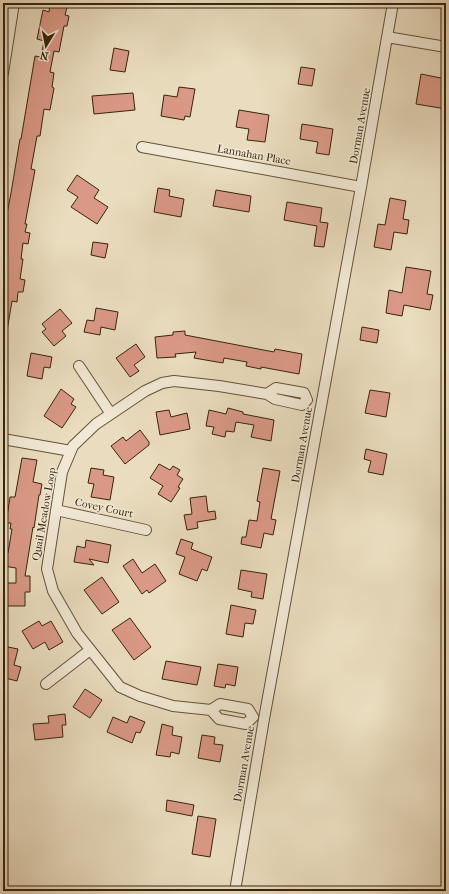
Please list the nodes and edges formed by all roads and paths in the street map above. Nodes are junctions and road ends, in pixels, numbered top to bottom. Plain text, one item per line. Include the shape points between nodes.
1 (14, 3) edge
2 (393, 3) edge
3 (387, 37) junction
4 (446, 47) edge
5 (3, 73) edge
6 (142, 147) dead end
7 (362, 187) junction
8 (79, 366) dead end
9 (322, 403) junction
10 (111, 414) junction
11 (3, 439) edge
12 (71, 451) junction
13 (56, 510) junction
14 (146, 530) dead end
15 (90, 650) junction
16 (46, 684) dead end
17 (211, 710) junction
18 (253, 717) junction
19 (264, 719) junction
20 (235, 891) edge

1 - 5 street
2 - 3 street, Dorman Avenue
3 - 4 street
3 - 7 street, Dorman Avenue
6 - 7 street, Lannahan Place
7 - 9 street, Dorman Avenue
8 - 10 street
9 - 10 street, Quail Meadow Loop via 307,400 304,393 276,388 267,394 174,381 162,383
9 - 19 street, Dorman Avenue
10 - 12 street, Quail Meadow Loop via 72,446
11 - 12 street
12 - 13 street, Quail Meadow Loop via 62,472
13 - 14 street, Covey Court
13 - 15 street, Quail Meadow Loop via 47,568 53,591
15 - 16 street
15 - 17 street, Quail Meadow Loop via 120,687 173,706
17 - 18 street, Quail Meadow Loop via 220,704 248,709
17 - 18 street, Quail Meadow Loop via 219,719 246,724
18 - 19 street, Quail Meadow Loop
19 - 20 street, Dorman Avenue

